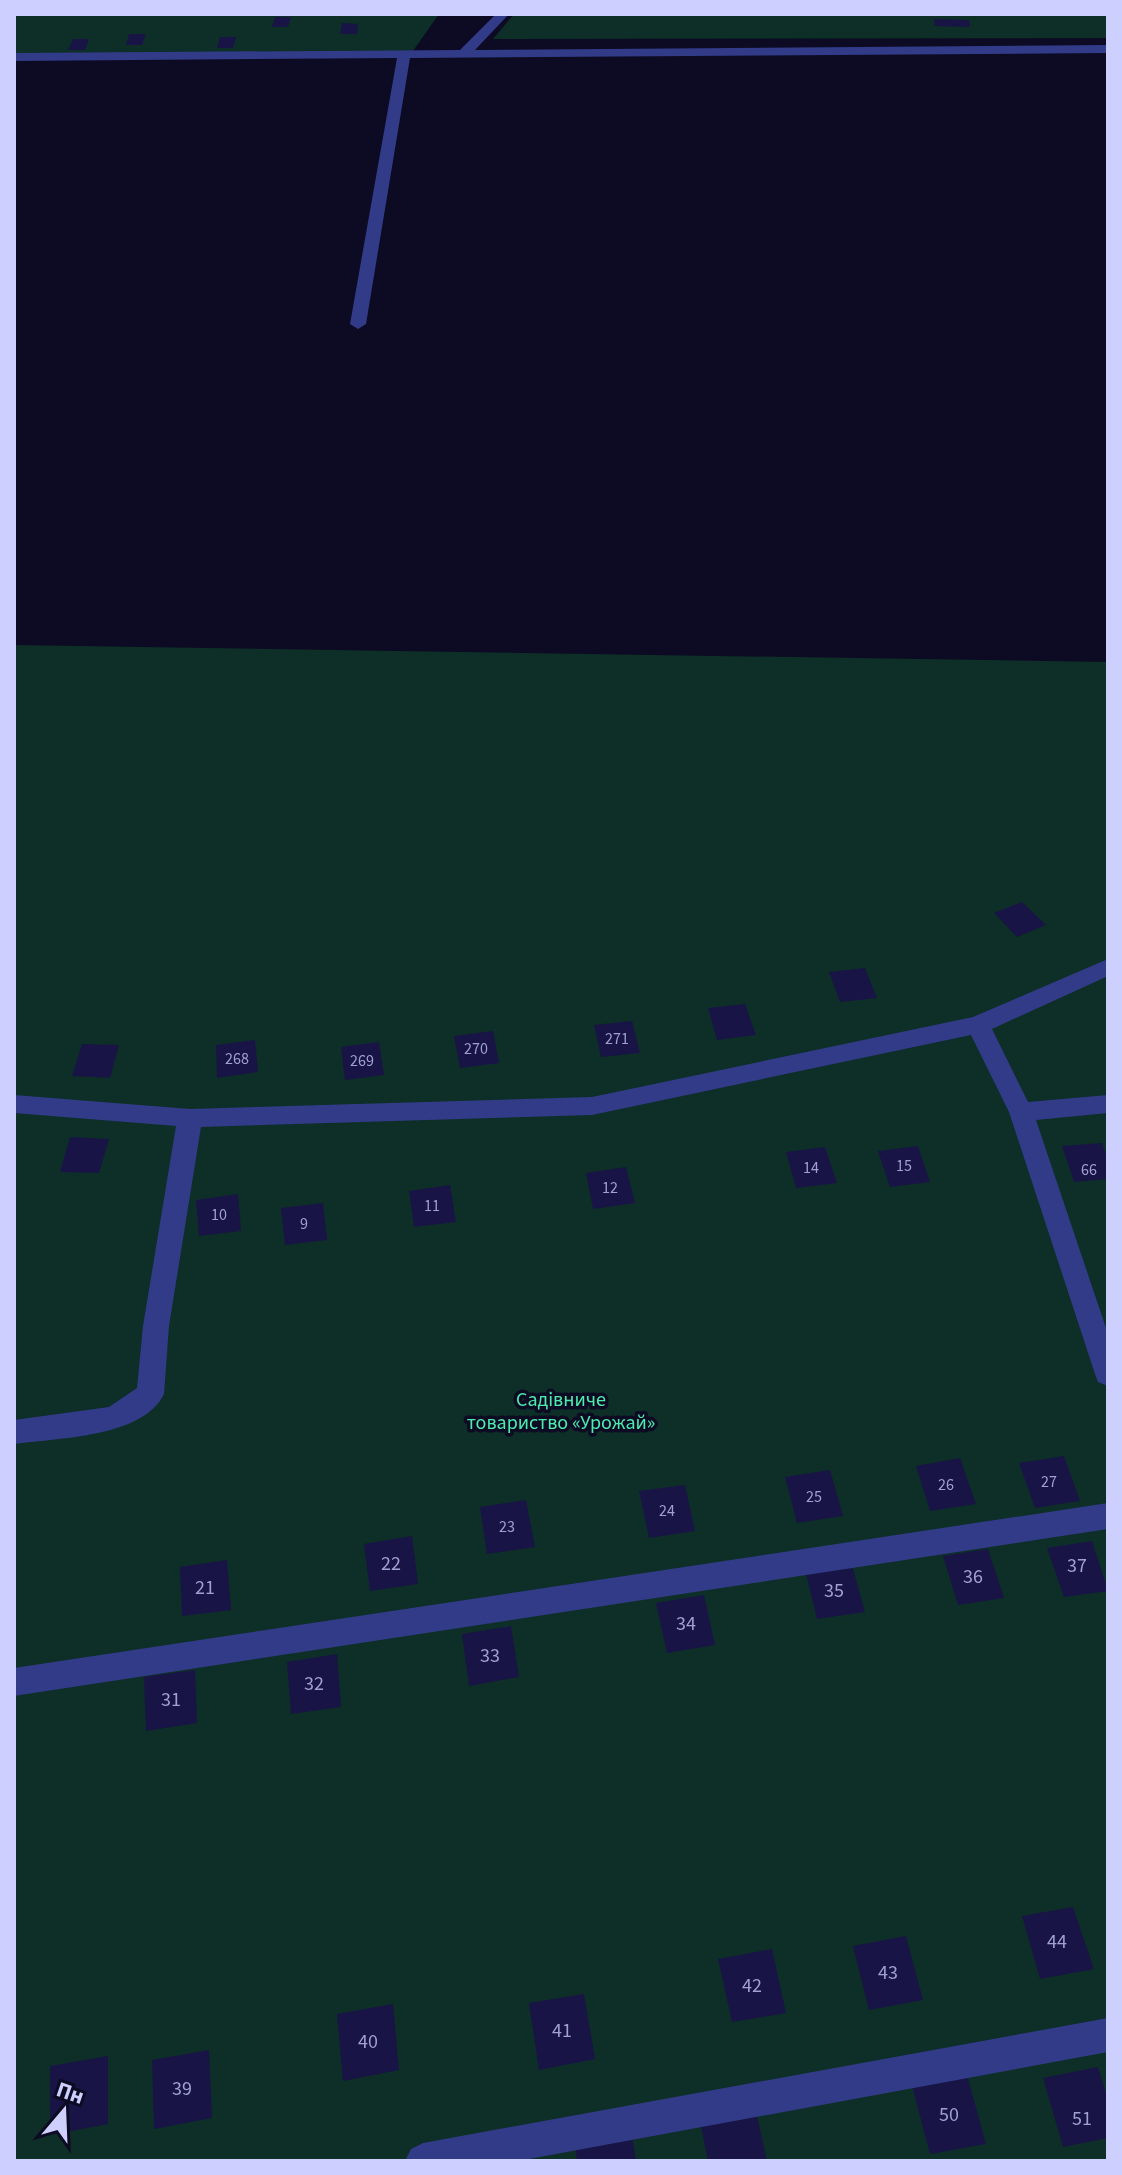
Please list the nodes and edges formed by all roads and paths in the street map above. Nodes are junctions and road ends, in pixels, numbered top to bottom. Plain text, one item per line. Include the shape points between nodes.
1 (503, 14) edge
2 (1108, 49) edge
3 (465, 52) junction
4 (404, 54) junction
5 (14, 57) edge
6 (358, 324) dead end
7 (1108, 967) edge
8 (978, 1025) junction
9 (14, 1104) edge
10 (1108, 1104) edge
11 (1021, 1112) junction
12 (190, 1118) junction
13 (1108, 1374) edge
14 (14, 1432) edge
15 (1108, 1516) edge
16 (14, 1682) edge
17 (1108, 2035) edge
18 (423, 2161) edge

1 - 3 street
2 - 3 street
3 - 4 street
4 - 5 street
4 - 6 street
7 - 8 street
8 - 11 street
8 - 12 street via 592,1106
9 - 12 street
10 - 11 street
11 - 13 street
12 - 14 street via 150,1394 115,1418
15 - 16 street
17 - 18 street

